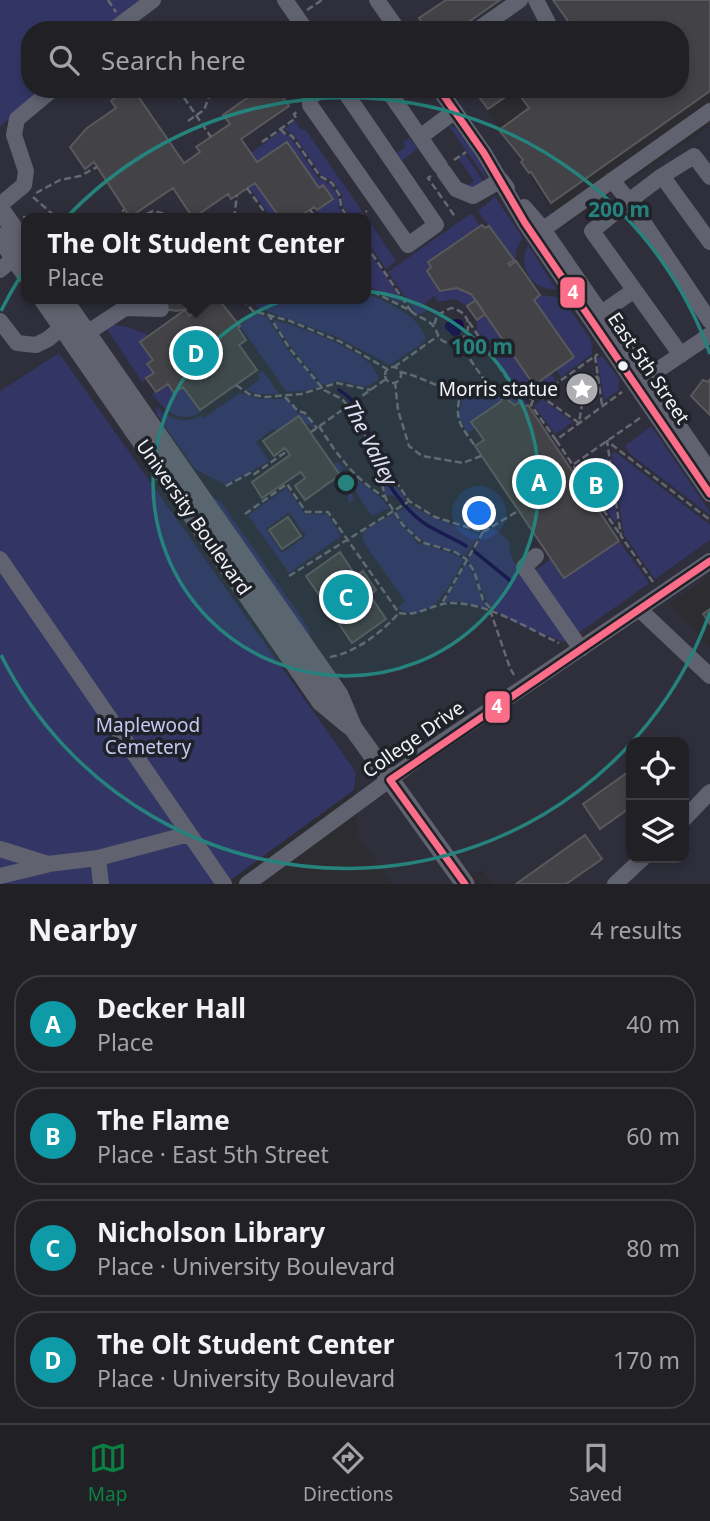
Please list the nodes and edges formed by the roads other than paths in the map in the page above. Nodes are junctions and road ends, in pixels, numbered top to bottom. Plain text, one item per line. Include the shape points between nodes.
1 (153, 0) edge
2 (285, 0) edge
3 (377, 0) edge
4 (520, 0) edge
5 (536, 0) edge
6 (125, 21) edge
7 (300, 21) edge
8 (392, 21) edge
9 (490, 21) edge
10 (547, 21) edge
11 (42, 98) edge
12 (310, 98) edge
13 (349, 98) edge
14 (393, 98) edge
15 (446, 98) edge
16 (455, 111) junction
17 (710, 111) edge
18 (420, 137) junction
19 (662, 176) junction
20 (710, 177) edge
21 (501, 180) junction
22 (612, 180) junction
23 (629, 201) junction
24 (6, 210) edge
25 (525, 223) junction
26 (544, 228) junction
27 (0, 237) edge
28 (710, 242) edge
29 (13, 258) edge
30 (633, 291) junction
31 (49, 304) edge
32 (65, 304) edge
33 (161, 309) dead end
34 (596, 317) junction
35 (0, 321) edge
36 (710, 321) edge
37 (75, 325) junction
38 (710, 335) edge
39 (681, 355) junction
40 (636, 384) junction
41 (710, 471) edge
42 (710, 494) edge
43 (536, 556) dead end
44 (0, 559) edge
45 (710, 561) edge
46 (639, 609) junction
47 (574, 648) junction
48 (710, 676) edge
49 (390, 780) junction
50 (710, 792) edge
51 (689, 814) edge
52 (189, 834) junction
53 (0, 849) edge
54 (98, 858) junction
55 (638, 863) edge
56 (48, 864) junction
57 (0, 876) edge
58 (102, 884) edge
59 (224, 884) edge
60 (247, 884) edge
61 (465, 884) edge
62 (615, 884) edge

1 - 6 street
2 - 7 street
3 - 8 street
4 - 9 street
5 - 10 street
11 - 24 street via 17,119 14,135 26,171 24,185
12 - 13 street via 310,105 408,245 436,225
14 - 18 street
15 - 16 street, East 5th Street
16 - 18 street
16 - 21 street, East 5th Street
17 - 22 street
18 - 21 street via 456,188 473,196
19 - 20 street via 694,156
19 - 23 street
19 - 28 street
21 - 25 street, East 5th Street
21 - 26 street
22 - 23 street
22 - 26 street
23 - 30 street via 592,232
23 - 36 street
24 - 29 main road
25 - 26 street
25 - 34 street, East 5th Street
26 - 34 street
27 - 29 main road
30 - 34 street
30 - 39 street
31 - 37 main road, University Boulevard
32 - 37 main road, University Boulevard
33 - 37 street via 125,308
34 - 40 street, East 5th Street
35 - 37 street via 17,343 36,345
37 - 49 main road, University Boulevard via 311,659 321,702 353,728
38 - 39 street
39 - 40 street
40 - 41 street
40 - 42 street, East 5th Street
43 - 47 street via 524,567
44 - 52 street
45 - 46 street, College Drive
46 - 47 street, College Drive
46 - 48 street
47 - 49 street, College Drive
49 - 60 street, College Drive
49 - 61 main road, University Boulevard
50 - 51 street
52 - 54 street
52 - 59 street
53 - 56 street
54 - 56 street
54 - 58 street
55 - 62 street
56 - 57 street

